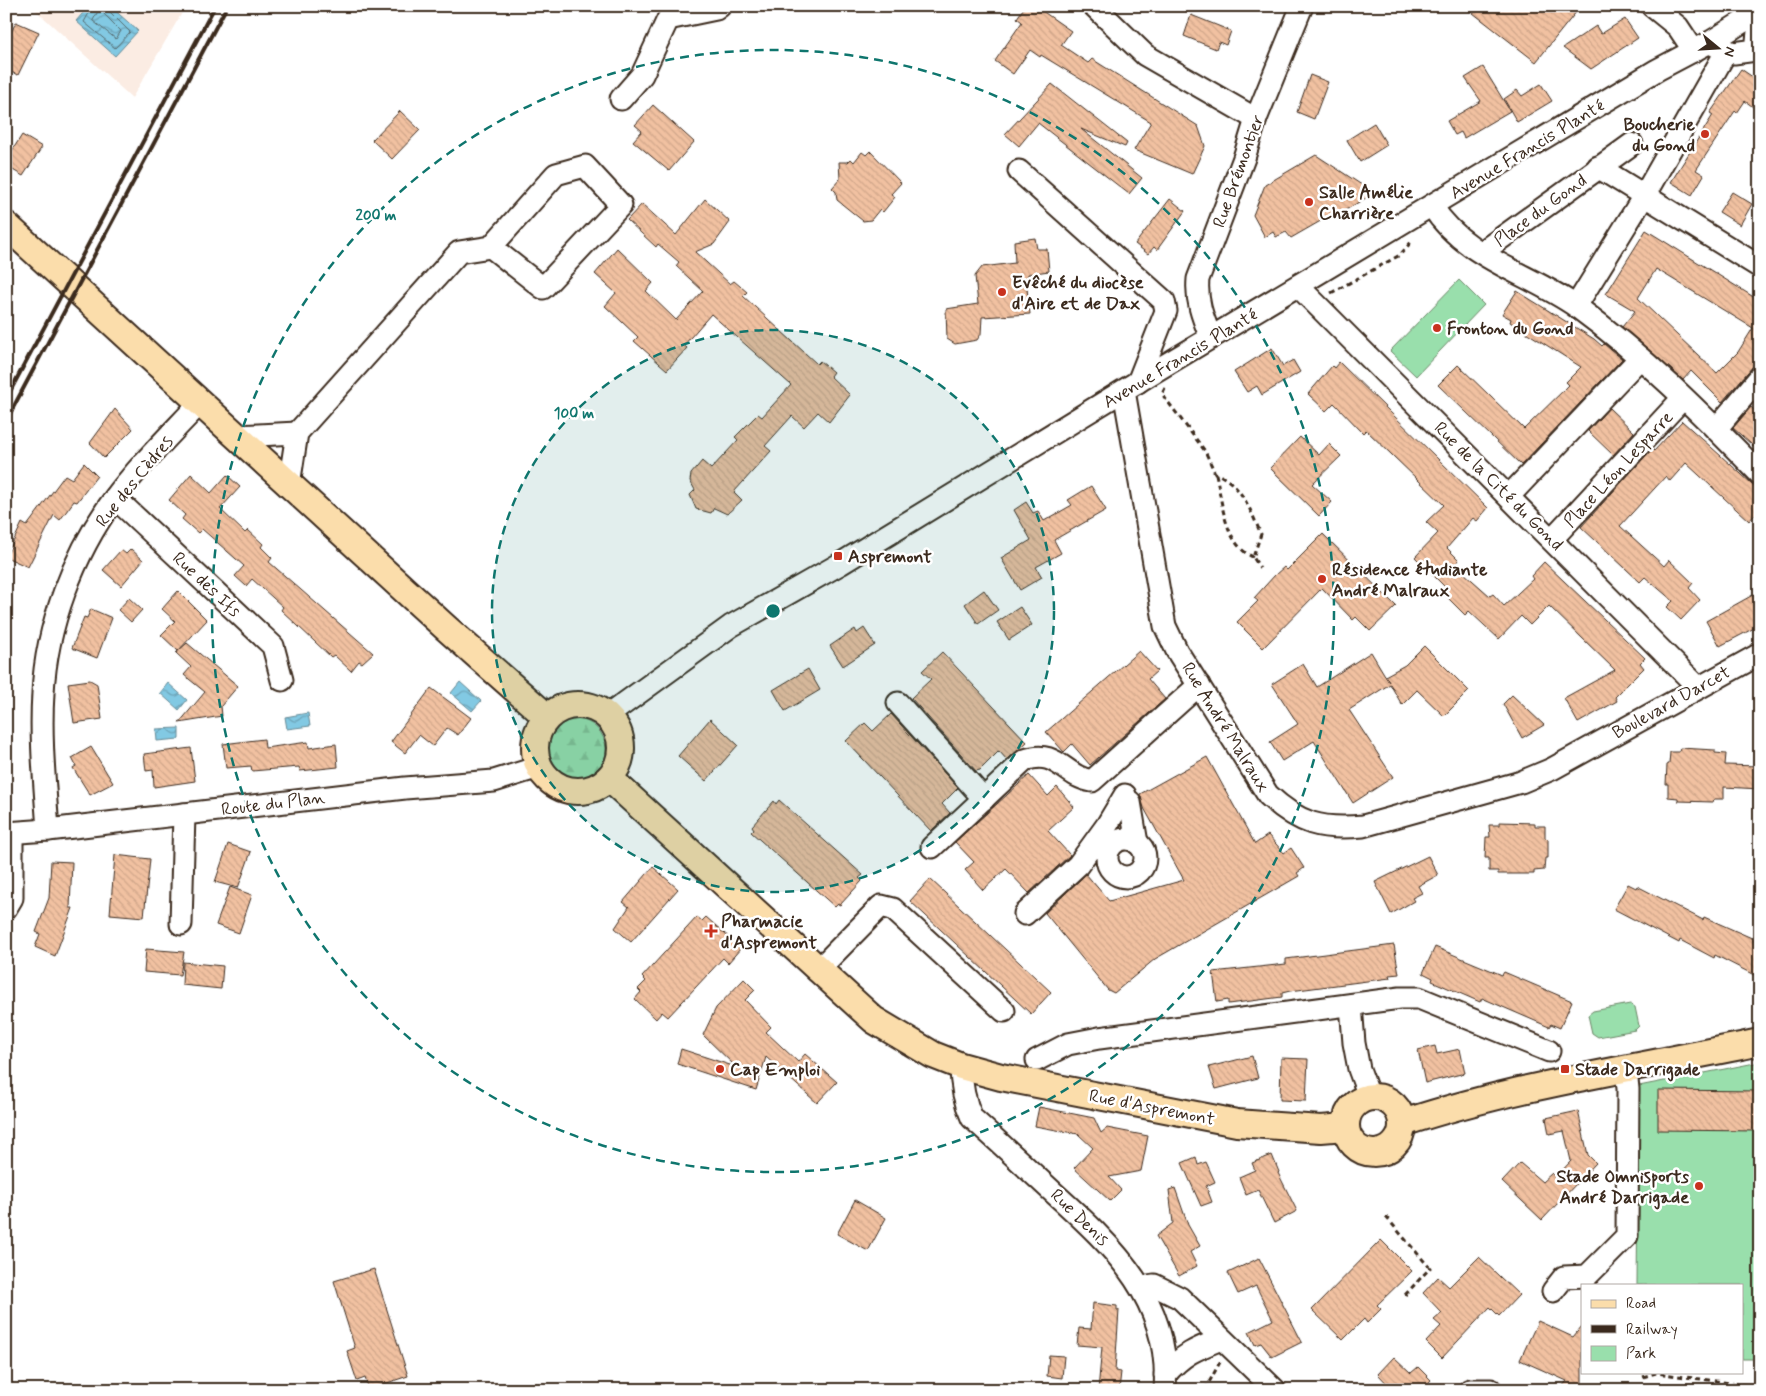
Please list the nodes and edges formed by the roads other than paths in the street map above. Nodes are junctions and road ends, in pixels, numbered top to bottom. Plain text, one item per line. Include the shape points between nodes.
1 (720, 6) edge
2 (1094, 6) edge
3 (1302, 6) edge
4 (1652, 6) edge
5 (1757, 13) edge
6 (1711, 48) junction
7 (1758, 51) edge
8 (621, 98) dead end
9 (1256, 119) junction
10 (1632, 144) dead end
11 (1598, 167) junction
12 (1018, 171) dead end
13 (1644, 196) junction
14 (1432, 206) junction
15 (6, 225) edge
16 (491, 247) junction
17 (1482, 252) junction
18 (1760, 267) edge
19 (1298, 286) junction
20 (1576, 306) junction
21 (1166, 311) junction
22 (1200, 312) junction
23 (1211, 338) junction
24 (1640, 358) junction
25 (1760, 377) edge
26 (1131, 386) junction
27 (1683, 398) junction
28 (200, 403) junction
29 (1716, 429) junction
30 (297, 434) junction
31 (236, 436) junction
32 (1760, 474) edge
33 (289, 485) junction
34 (1509, 496) junction
35 (115, 498) junction
36 (1552, 539) junction
37 (1760, 654) edge
38 (282, 680) dead end
39 (1199, 685) junction
40 (1698, 687) junction
41 (898, 702) dead end
42 (607, 716) junction
43 (547, 717) junction
44 (1582, 752) joint
45 (539, 767) junction
46 (609, 778) junction
47 (984, 799) junction
48 (184, 814) junction
49 (48, 830) junction
50 (9, 833) edge
51 (1137, 843) junction
52 (932, 847) dead end
53 (1101, 848) junction
54 (6, 908) edge
55 (1025, 914) dead end
56 (181, 924) dead end
57 (817, 971) junction
58 (1351, 1005) junction
59 (1004, 1011) dead end
60 (1760, 1042) edge
61 (1549, 1051) dead end
62 (1037, 1060) dead end
63 (961, 1066) junction
64 (1626, 1070) junction
65 (1370, 1096) junction
66 (1403, 1123) junction
67 (1345, 1127) junction
68 (1141, 1287) junction
69 (1553, 1291) dead end
70 (1225, 1343) junction
71 (1165, 1382) edge
72 (1275, 1390) edge
73 (1470, 1390) edge
74 (1491, 1390) edge

1 - 8 street via 716,10 668,20 642,75
2 - 9 street via 1145,55
3 - 9 street, Rue Brémontier
4 - 6 street
5 - 6 street, Avenue Francis Planté
5 - 7 street
6 - 7 street via 1734,53
6 - 13 street
6 - 14 street, Avenue Francis Planté via 1656,70
9 - 22 street, Rue Brémontier via 1198,279
10 - 11 street, Place du Gond
11 - 13 street, Place du Gond
11 - 17 street, Place du Gond
12 - 21 street via 1164,301
13 - 18 street, Place du Gond
13 - 20 street
14 - 17 street via 1462,241
14 - 19 street, Avenue Francis Planté
15 - 28 main road
16 - 16 street via 543,288 621,205 585,166 556,174
16 - 30 street via 459,252
17 - 20 street
19 - 23 street, Avenue Francis Planté
19 - 34 street, Rue de la Cité du Gond
20 - 24 street
21 - 22 street via 1185,308
21 - 26 street
22 - 23 street, Rue Brémontier
23 - 26 street, Avenue Francis Planté
24 - 27 street
24 - 34 street
25 - 29 street
26 - 39 street, Rue André Malraux via 1165,626
26 - 42 street, Avenue Francis Planté via 840,564 731,626
27 - 29 street
27 - 36 street, Place Léon Lesparre
28 - 31 main road
28 - 35 street, Rue des Cèdres
29 - 32 street
30 - 31 street
30 - 33 street
31 - 33 main road
33 - 43 main road
34 - 36 street, Rue de la Cité du Gond
35 - 38 street, Rue des Ifs via 273,646
35 - 49 street, Rue des Cèdres via 74,566 50,647 42,692
36 - 40 street, Rue de la Cité du Gond
37 - 40 street, Boulevard Darcet
39 - 44 street, Rue André Malraux via 1268,795 1286,812 1319,826 1363,826 1439,806 1521,782
39 - 47 street via 1092,781 1082,779 1054,760 1039,755 1025,760
40 - 44 street, Boulevard Darcet
41 - 47 street
42 - 43 main road via 596,708 570,705
42 - 46 main road via 616,727 621,754
43 - 45 main road via 535,741
45 - 46 main road via 555,784 571,790 589,790
45 - 48 street, Route du Plan via 494,781
46 - 57 main road, Rue d'Aspremont
47 - 52 street
48 - 49 street, Route du Plan
48 - 56 street
49 - 50 street, Route du Plan
50 - 54 street via 12,898
51 - 53 street via 1122,839
51 - 53 street via 1145,857 1142,868 1134,875 1123,877 1113,873
51 - 53 street via 1130,802 1124,797
53 - 55 street
57 - 59 street via 881,906 893,909
57 - 63 main road, Rue d'Aspremont via 874,1020 918,1048
58 - 61 street via 1419,998
58 - 62 street via 1076,1042
58 - 65 street via 1359,1069
60 - 64 main road
63 - 67 main road, Rue d'Aspremont via 1001,1077 1237,1123 1321,1129
63 - 68 street, Rue Denis via 963,1090 972,1118 1097,1231 1127,1264
64 - 66 main road via 1541,1087
64 - 69 street via 1627,1236 1587,1276 1564,1277
65 - 66 main road via 1385,1098 1398,1108
65 - 67 main road via 1356,1102 1348,1113
66 - 67 main road via 1399,1139 1388,1150 1374,1154 1355,1146
68 - 70 street via 1154,1286 1180,1298
68 - 71 street, Rue Denis via 1158,1324 1165,1359
70 - 71 street via 1180,1358
70 - 72 street
73 - 74 street

